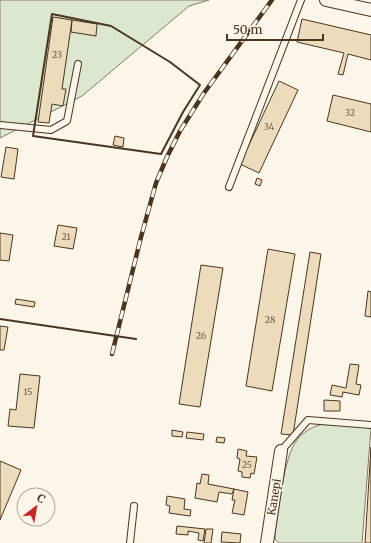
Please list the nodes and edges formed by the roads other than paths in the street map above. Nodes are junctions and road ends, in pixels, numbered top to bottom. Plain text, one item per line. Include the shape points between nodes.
1 (301, 0) edge
2 (326, 0) edge
3 (371, 10) edge
4 (78, 64) dead end
5 (0, 126) edge
6 (229, 187) dead end
7 (371, 425) edge
8 (281, 451) joint
9 (134, 506) dead end
10 (130, 543) edge
11 (267, 543) edge

1 - 6 lane
2 - 3 street
4 - 5 lane via 67,120 51,130
7 - 8 lane via 308,420
8 - 11 street, Kanepi
9 - 10 lane

